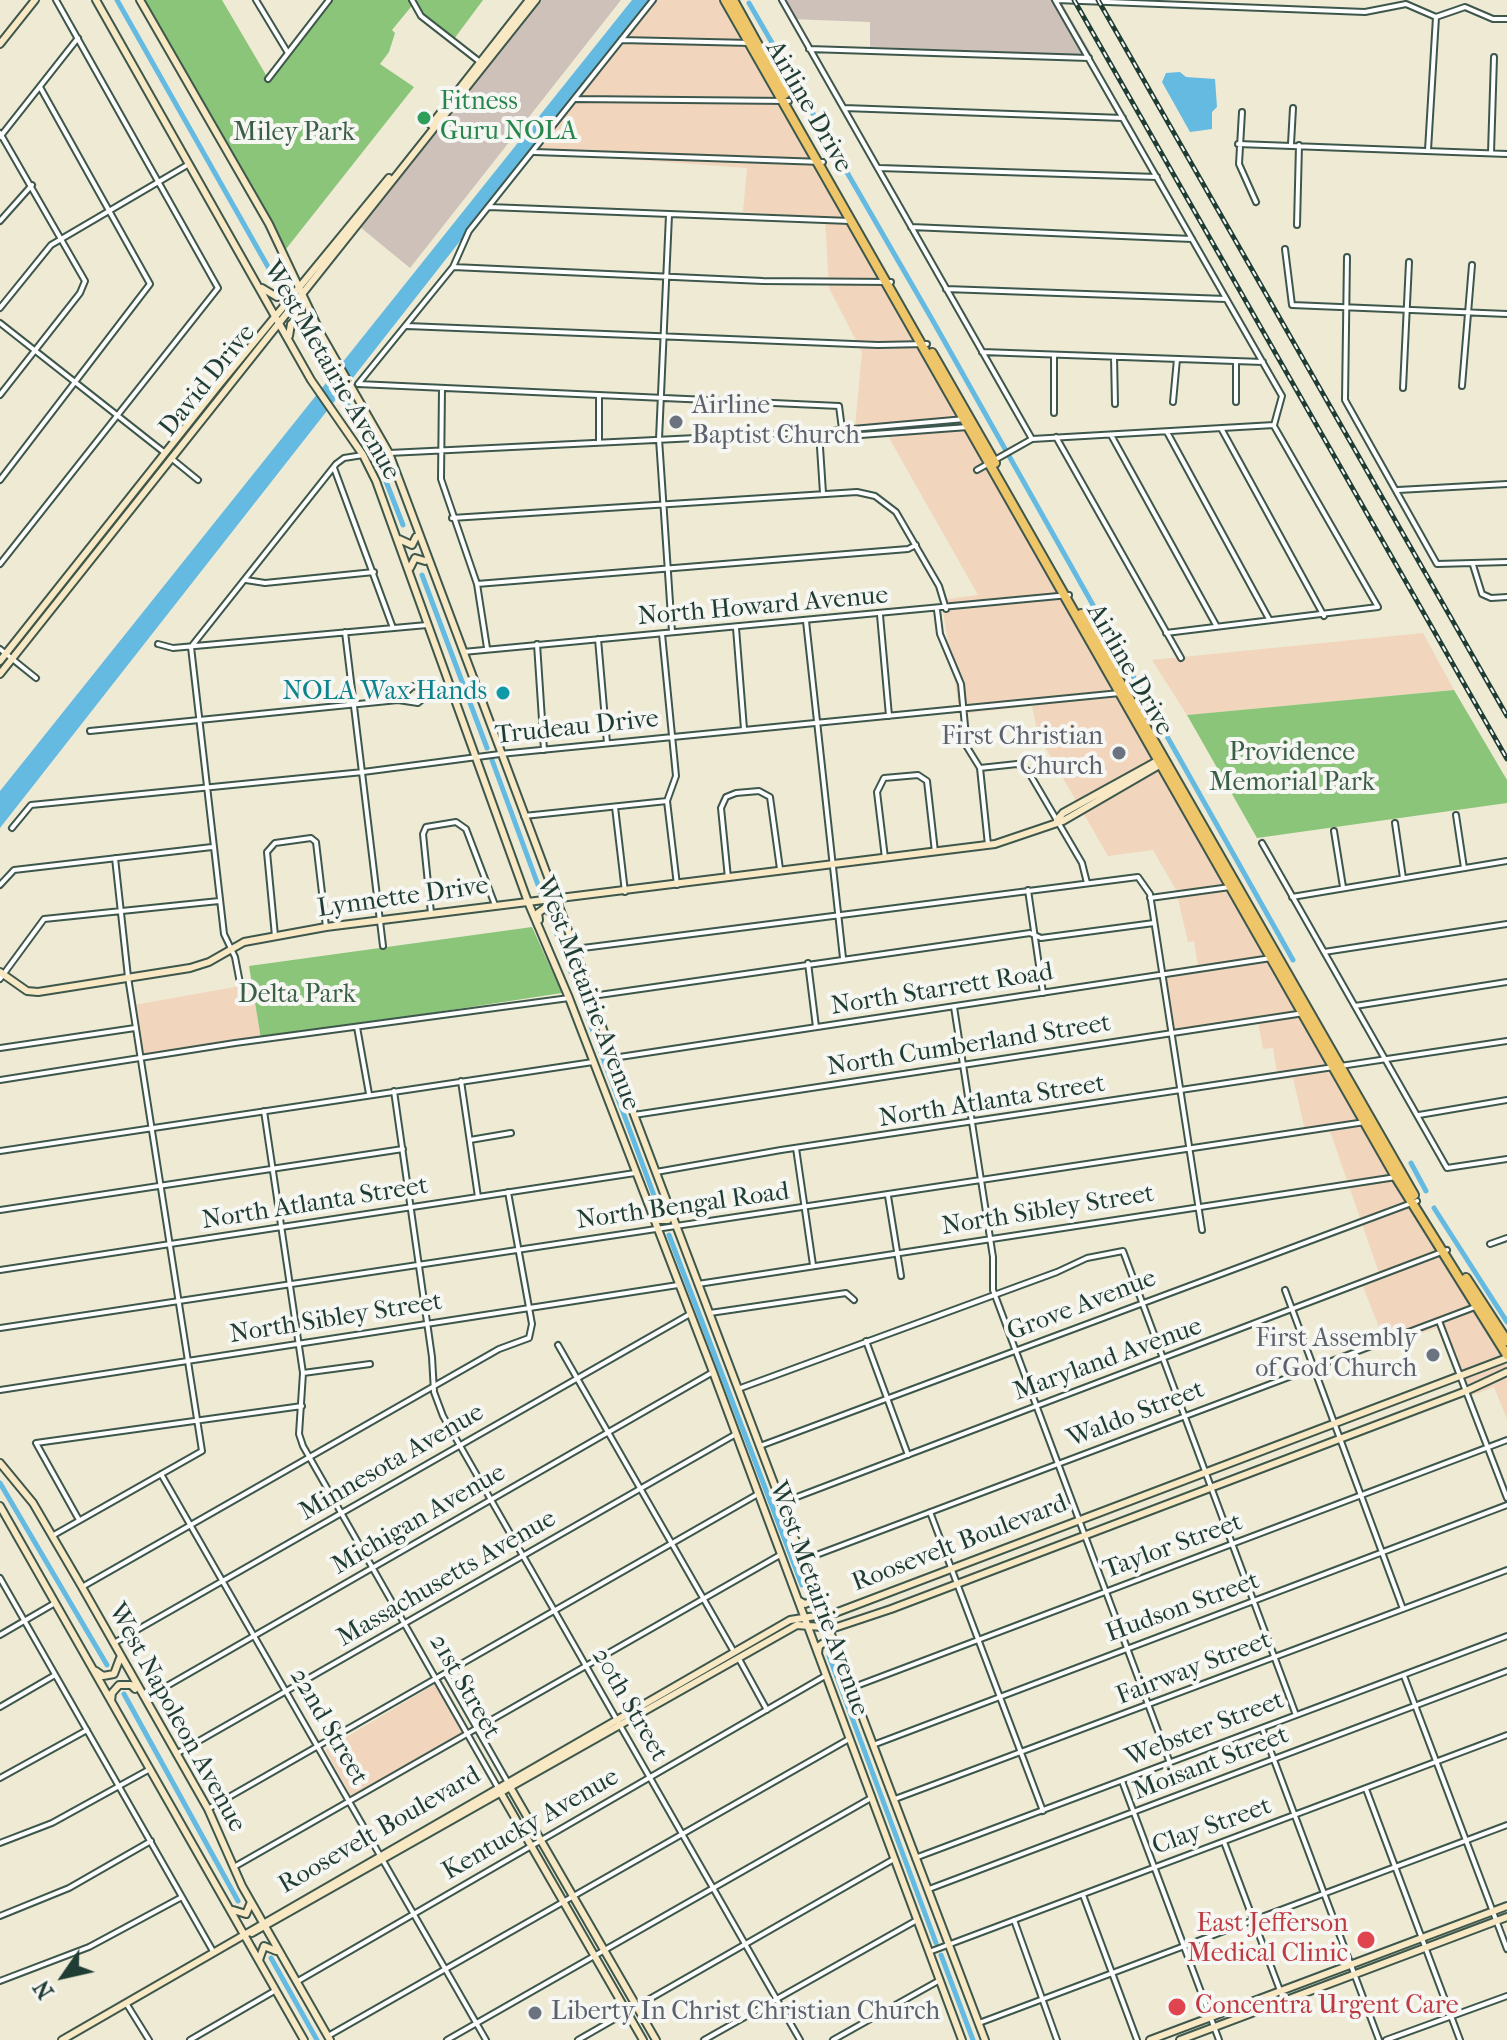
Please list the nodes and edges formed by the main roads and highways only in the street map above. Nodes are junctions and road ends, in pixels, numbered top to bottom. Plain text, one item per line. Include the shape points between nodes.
1 (35, 0) edge
2 (96, 0) edge
3 (140, 0) edge
4 (529, 0) edge
5 (536, 0) edge
6 (725, 0) edge
7 (733, 0) edge
8 (753, 43) junction
9 (0, 44) edge
10 (482, 63) junction
11 (821, 163) junction
12 (279, 243) junction
13 (253, 276) junction
14 (888, 283) junction
15 (301, 291) junction
16 (275, 316) junction
17 (280, 323) junction
18 (317, 326) junction
19 (289, 340) junction
20 (395, 532) junction
21 (416, 533) junction
22 (429, 567) junction
23 (409, 571) junction
24 (6, 654) edge
25 (0, 661) edge
26 (0, 674) edge
27 (1161, 762) junction
28 (556, 901) junction
29 (528, 902) junction
30 (568, 929) junction
31 (540, 931) junction
32 (1, 975) edge
33 (670, 1210) junction
34 (650, 1213) junction
35 (1480, 1305) junction
36 (1507, 1341) edge
37 (1507, 1357) edge
38 (1507, 1372) edge
39 (0, 1463) edge
40 (0, 1506) edge
41 (815, 1592) junction
42 (796, 1597) junction
43 (803, 1616) junction
44 (824, 1617) junction
45 (806, 1624) junction
46 (828, 1627) junction
47 (838, 1653) junction
48 (818, 1657) junction
49 (120, 1658) junction
50 (91, 1666) junction
51 (143, 1697) junction
52 (111, 1702) junction
53 (509, 1784) junction
54 (499, 1790) junction
55 (251, 1902) junction
56 (228, 1905) junction
57 (1507, 1906) edge
58 (1507, 1917) edge
59 (264, 1925) junction
60 (245, 1935) junction
61 (281, 1956) junction
62 (259, 1960) junction
63 (329, 2038) edge
64 (62, 2040) edge
65 (304, 2040) edge
66 (643, 2040) edge
67 (656, 2040) edge
68 (962, 2040) edge
69 (985, 2040) edge
70 (1150, 2040) edge
71 (1180, 2040) edge

1 - 9 main road
2 - 13 main road, West Metairie Avenue
3 - 12 main road, West Metairie Avenue
4 - 10 main road, David Drive
5 - 10 main road, David Drive
6 - 8 highway, Airline Drive
7 - 8 highway, Airline Drive
8 - 11 highway, Airline Drive
10 - 15 main road, David Drive
11 - 14 highway, Airline Drive
11 - 14 highway, Airline Drive
12 - 13 main road via 292,283 288,291 270,295
12 - 15 main road, West Metairie Avenue
13 - 16 main road, West Metairie Avenue
14 - 27 highway, Airline Drive via 995,461
15 - 16 main road, David Drive
15 - 17 main road, David Drive
15 - 18 main road, West Metairie Avenue
16 - 17 main road, West Metairie Avenue
16 - 24 main road, David Drive
17 - 19 main road, West Metairie Avenue
17 - 24 main road, David Drive
18 - 19 main road via 304,317 297,319
18 - 21 main road, West Metairie Avenue via 389,453
19 - 20 main road, West Metairie Avenue via 363,455
20 - 21 main road via 407,545 416,540
20 - 23 main road, West Metairie Avenue
21 - 22 main road, West Metairie Avenue
22 - 23 main road via 415,558
22 - 28 main road, West Metairie Avenue
23 - 29 main road, West Metairie Avenue
24 - 25 main road, David Drive
24 - 26 main road, David Drive
27 - 28 main road, Lynnette Drive via 1026,836 988,845
27 - 35 highway, Airline Drive via 1399,1176
28 - 29 main road, Lynnette Drive
28 - 30 main road, West Metairie Avenue
29 - 31 main road, West Metairie Avenue
29 - 32 main road, Lynnette Drive via 275,936 231,948 190,968 38,992
30 - 31 main road via 558,914 545,908 538,913
30 - 33 main road, West Metairie Avenue
31 - 34 main road, West Metairie Avenue
33 - 34 main road via 663,1223
33 - 41 main road, West Metairie Avenue
34 - 42 main road, West Metairie Avenue
35 - 36 highway, Airline Drive
35 - 37 highway, Airline Drive
37 - 44 main road, Roosevelt Boulevard
38 - 46 main road, Roosevelt Boulevard via 879,1613
39 - 49 main road, West Napoleon Avenue via 33,1503
40 - 50 main road, West Napoleon Avenue
41 - 42 main road via 805,1604
41 - 44 main road, West Metairie Avenue
42 - 43 main road, West Metairie Avenue
43 - 44 main road, Roosevelt Boulevard
43 - 45 main road, West Metairie Avenue
43 - 53 main road, Roosevelt Boulevard via 616,1718
44 - 46 main road, West Metairie Avenue
45 - 46 main road, Roosevelt Boulevard
45 - 48 main road, West Metairie Avenue
45 - 53 main road, Roosevelt Boulevard
46 - 47 main road, West Metairie Avenue
47 - 48 main road via 825,1642
47 - 69 main road, West Metairie Avenue
48 - 68 main road, West Metairie Avenue
49 - 50 main road via 118,1669 109,1676
49 - 51 main road, West Napoleon Avenue
50 - 52 main road, West Napoleon Avenue
51 - 52 main road via 131,1685 119,1685
51 - 55 main road, West Napoleon Avenue via 208,1809
52 - 56 main road, West Napoleon Avenue
53 - 54 main road, Roosevelt Boulevard
53 - 67 main road, 21st Street
54 - 59 main road, Roosevelt Boulevard
54 - 59 main road, Roosevelt Boulevard via 384,1861
54 - 66 main road, 21st Street
55 - 56 main road via 243,1915
55 - 59 main road, West Napoleon Avenue
56 - 60 main road, West Napoleon Avenue
57 - 70 main road
58 - 71 main road
59 - 60 main road, Roosevelt Boulevard
59 - 61 main road, West Napoleon Avenue
60 - 62 main road, West Napoleon Avenue
60 - 64 main road, Roosevelt Boulevard
61 - 62 main road via 264,1946
61 - 63 main road, West Napoleon Avenue
62 - 65 main road, West Napoleon Avenue

